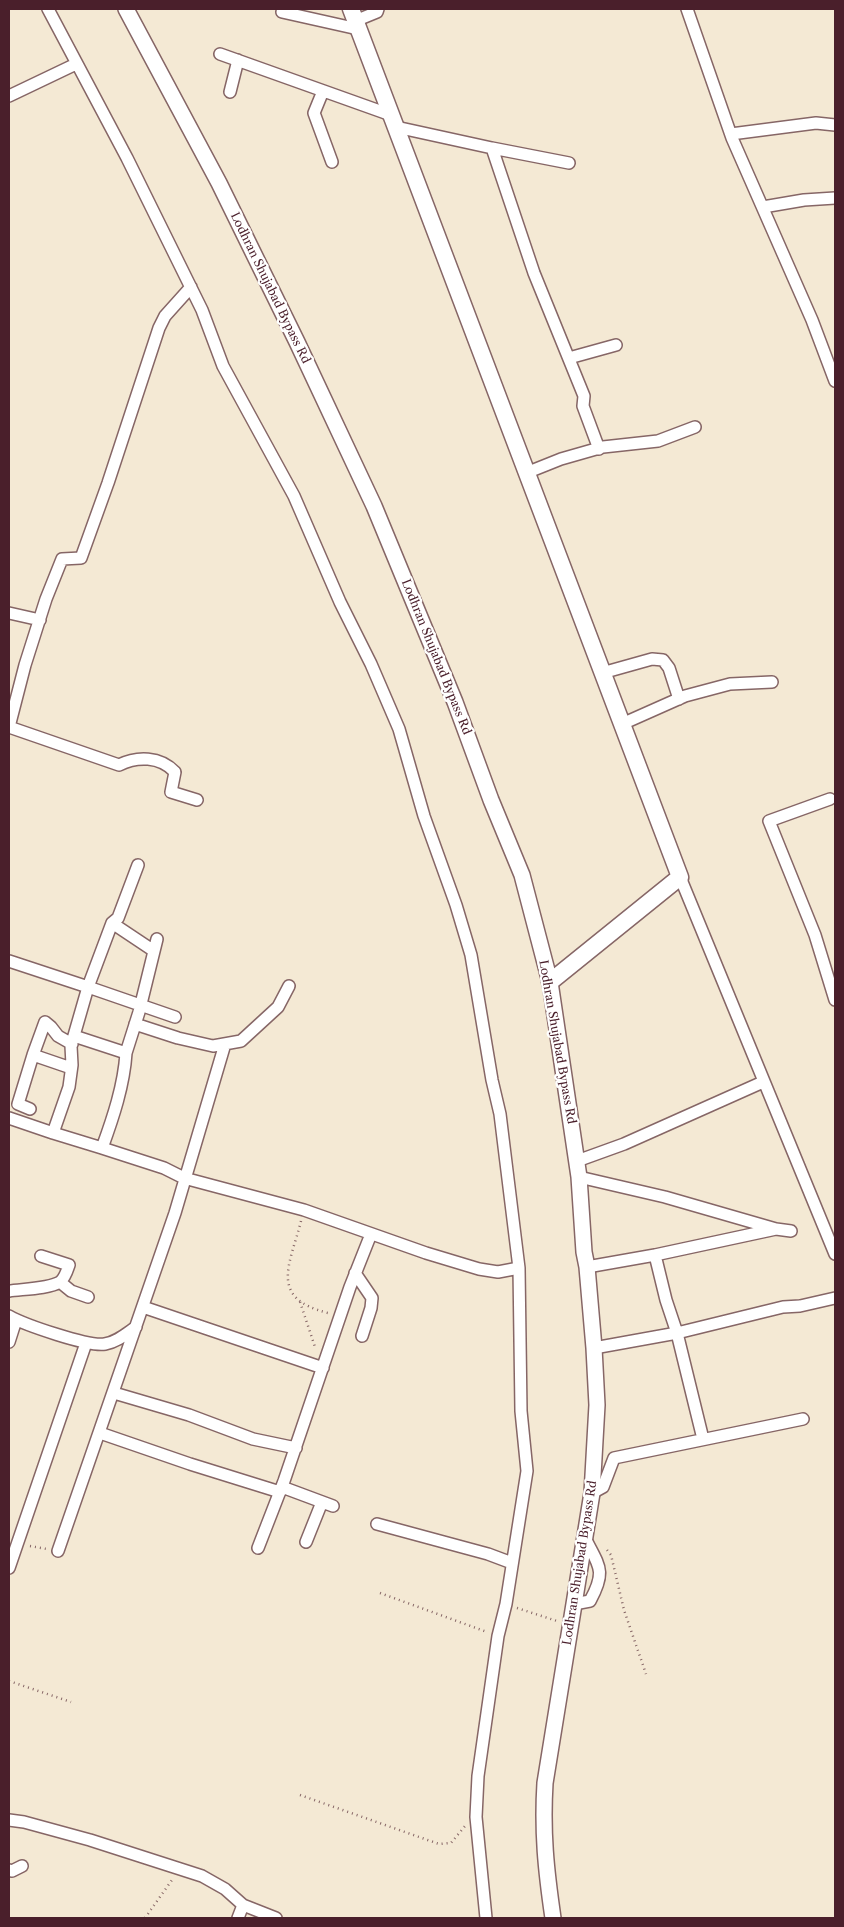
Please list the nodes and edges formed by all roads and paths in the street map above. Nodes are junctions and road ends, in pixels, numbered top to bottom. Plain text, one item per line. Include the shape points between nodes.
1 (48, 9) edge
2 (126, 9) edge
3 (378, 9) edge
4 (687, 9) edge
5 (282, 12) dead end
6 (355, 19) edge
7 (220, 54) dead end
8 (238, 60) junction
9 (76, 64) junction
10 (323, 91) junction
11 (230, 92) dead end
12 (9, 96) edge
13 (394, 121) junction
14 (835, 125) edge
15 (731, 134) junction
16 (492, 148) junction
17 (332, 162) dead end
18 (569, 163) dead end
19 (835, 198) edge
20 (763, 207) junction
21 (191, 287) junction
22 (616, 345) dead end
23 (569, 358) junction
24 (835, 381) edge
25 (695, 427) dead end
26 (599, 448) junction
27 (526, 473) junction
28 (9, 613) edge
29 (40, 620) junction
30 (602, 673) junction
31 (772, 682) dead end
32 (679, 699) junction
33 (622, 724) junction
34 (9, 727) edge
35 (830, 799) dead end
36 (197, 800) dead end
37 (138, 866) dead end
38 (680, 877) junction
39 (112, 923) junction
40 (157, 938) dead end
41 (154, 951) junction
42 (9, 961) edge
43 (550, 982) junction
44 (290, 986) dead end
45 (88, 987) junction
46 (835, 1000) edge
47 (140, 1006) junction
48 (175, 1017) dead end
49 (134, 1024) junction
50 (73, 1040) junction
51 (225, 1044) junction
52 (126, 1053) junction
53 (33, 1055) junction
54 (71, 1068) junction
55 (763, 1082) junction
56 (30, 1108) dead end
57 (9, 1118) edge
58 (53, 1133) junction
59 (102, 1148) junction
60 (578, 1169) junction
61 (184, 1178) junction
62 (304, 1210) junction
63 (776, 1229) junction
64 (791, 1231) dead end
65 (371, 1234) junction
66 (835, 1254) edge
67 (655, 1255) junction
68 (41, 1256) dead end
69 (587, 1267) junction
70 (519, 1268) junction
71 (356, 1273) junction
72 (60, 1282) junction
73 (9, 1291) edge
74 (88, 1297) dead end
75 (835, 1298) edge
76 (300, 1301) junction
77 (143, 1307) junction
78 (340, 1316) junction
79 (12, 1318) edge
80 (136, 1328) junction
81 (677, 1333) junction
82 (362, 1336) dead end
83 (9, 1342) edge
84 (86, 1343) junction
85 (594, 1348) junction
86 (323, 1368) junction
87 (114, 1393) junction
88 (803, 1419) dead end
89 (100, 1433) junction
90 (703, 1439) junction
91 (296, 1448) junction
92 (281, 1489) junction
93 (592, 1493) junction
94 (377, 1524) dead end
95 (586, 1540) junction
96 (306, 1542) dead end
97 (17, 1544) junction
98 (258, 1548) dead end
99 (58, 1551) joint
100 (512, 1563) junction
101 (9, 1568) edge
102 (380, 1593) dead end
103 (574, 1604) junction
104 (511, 1606) dead end
105 (554, 1619) dead end
106 (498, 1636) junction
107 (646, 1674) dead end
108 (9, 1681) edge
109 (71, 1702) dead end
110 (300, 1795) dead end
111 (476, 1817) junction
112 (9, 1820) edge
113 (22, 1866) dead end
114 (180, 1868) junction
115 (9, 1870) edge
116 (243, 1905) junction
117 (145, 1918) edge
118 (238, 1918) edge
119 (276, 1918) edge
120 (486, 1918) edge
121 (553, 1918) edge

1 - 9 street
2 - 43 street, Lodhran Shujabad Bypass Rd via 219,183 374,506 522,876
3 - 6 street
4 - 15 street
5 - 6 street
6 - 13 main road
7 - 8 street
8 - 10 street
8 - 11 street
9 - 12 street
9 - 21 street
10 - 13 street
10 - 17 street via 314,113
13 - 16 street
13 - 27 main road
14 - 15 street via 816,123
15 - 20 street
16 - 18 street
16 - 23 street via 534,273
19 - 20 street
20 - 24 street
21 - 29 street via 165,316 159,328 81,558 62,559
21 - 70 street via 223,366 294,496 399,729 424,816 471,955 500,1114
22 - 23 street
23 - 26 street
25 - 26 street via 658,441
26 - 27 street
27 - 30 main road
28 - 29 street
29 - 34 street
30 - 32 street via 652,659 663,660 669,668
30 - 33 main road
31 - 32 street via 730,684
32 - 33 street
33 - 38 main road
34 - 36 street via 118,765 144,758 168,764 175,772 171,792
35 - 46 street via 768,821 815,935
37 - 39 street via 118,918
38 - 43 main road
38 - 55 street
39 - 41 street
39 - 45 street
40 - 41 street
41 - 47 street
42 - 45 street
43 - 60 street, Lodhran Shujabad Bypass Rd
44 - 51 street via 278,1007 257,1028 241,1041
45 - 47 street
45 - 50 street
47 - 48 street
47 - 49 street
49 - 51 street via 213,1046
49 - 52 street
50 - 52 street
50 - 53 street via 58,1036 44,1022
50 - 54 street
51 - 61 street
52 - 59 street via 119,1093
53 - 54 street
53 - 56 street via 18,1104
54 - 58 street via 70,1087
55 - 60 street via 624,1144
55 - 66 street
57 - 58 street
58 - 59 street
59 - 61 street via 164,1168
60 - 63 street
60 - 69 street, Lodhran Shujabad Bypass Rd
61 - 62 street
61 - 77 street
62 - 65 street
62 - 76 path via 286,1272 288,1286
63 - 64 street
63 - 67 street
65 - 70 street via 479,1269 498,1272
65 - 71 street
67 - 69 street
67 - 81 street
68 - 72 street via 69,1265
69 - 85 street, Lodhran Shujabad Bypass Rd
70 - 100 street via 521,1412 527,1471
71 - 78 street
71 - 82 street via 372,1298
72 - 73 street
72 - 74 street via 71,1291
75 - 81 street
76 - 78 path
76 - 86 path
77 - 80 street
77 - 86 street
78 - 86 street
79 - 83 street
79 - 84 street
80 - 84 street via 104,1345
80 - 87 street
81 - 85 street
81 - 90 street
84 - 97 street
85 - 93 street, Lodhran Shujabad Bypass Rd via 596,1405
86 - 91 street
87 - 89 street
87 - 91 street via 189,1415 253,1439
88 - 90 street
89 - 92 street via 190,1464
89 - 99 street
90 - 93 street via 614,1458 603,1488
91 - 92 street
92 - 96 street via 328,1504
92 - 98 street
93 - 95 street, Lodhran Shujabad Bypass Rd
94 - 100 street
95 - 103 street, Lodhran Shujabad Bypass Rd
95 - 103 street via 598,1564 599,1584 590,1601
95 - 107 path via 603,1545 611,1555 624,1610
97 - 99 path
97 - 101 street
100 - 106 street
102 - 106 path
103 - 121 street, Lodhran Shujabad Bypass Rd via 543,1806 544,1862
104 - 105 path
106 - 111 street
108 - 109 path
110 - 111 path via 439,1844 451,1843
111 - 120 street
112 - 114 street via 90,1840
113 - 115 street
114 - 116 street via 225,1889
114 - 117 path
116 - 118 street
116 - 119 street

